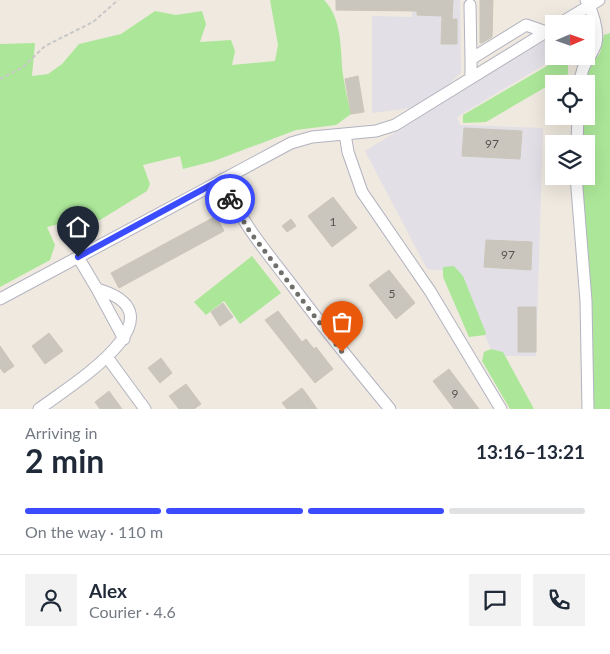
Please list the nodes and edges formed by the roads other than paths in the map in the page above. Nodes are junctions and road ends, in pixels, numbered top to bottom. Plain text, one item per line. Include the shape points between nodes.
1 (591, 2) edge
2 (470, 5) dead end
3 (572, 15) edge
4 (545, 29) edge
5 (545, 33) edge
6 (471, 59) junction
7 (581, 75) edge
8 (471, 77) junction
9 (345, 134) junction
10 (222, 179) junction
11 (577, 185) edge
12 (78, 257) junction
13 (97, 289) junction
14 (0, 299) edge
15 (124, 339) junction
16 (107, 358) junction
17 (39, 409) edge
18 (145, 409) edge
19 (390, 409) edge
20 (501, 409) edge
21 (588, 409) edge

1 - 3 street
1 - 7 street via 596,42
2 - 6 street
4 - 6 street via 526,25
5 - 8 street
6 - 8 street
8 - 9 street via 395,125 376,131
9 - 10 street via 291,143
9 - 20 street via 362,192 430,291
10 - 12 street
10 - 19 street via 250,232
11 - 21 street via 586,301
12 - 13 street
12 - 14 street
13 - 15 street
13 - 15 street via 110,292 129,313 130,326
15 - 16 street
16 - 17 street
16 - 18 street

